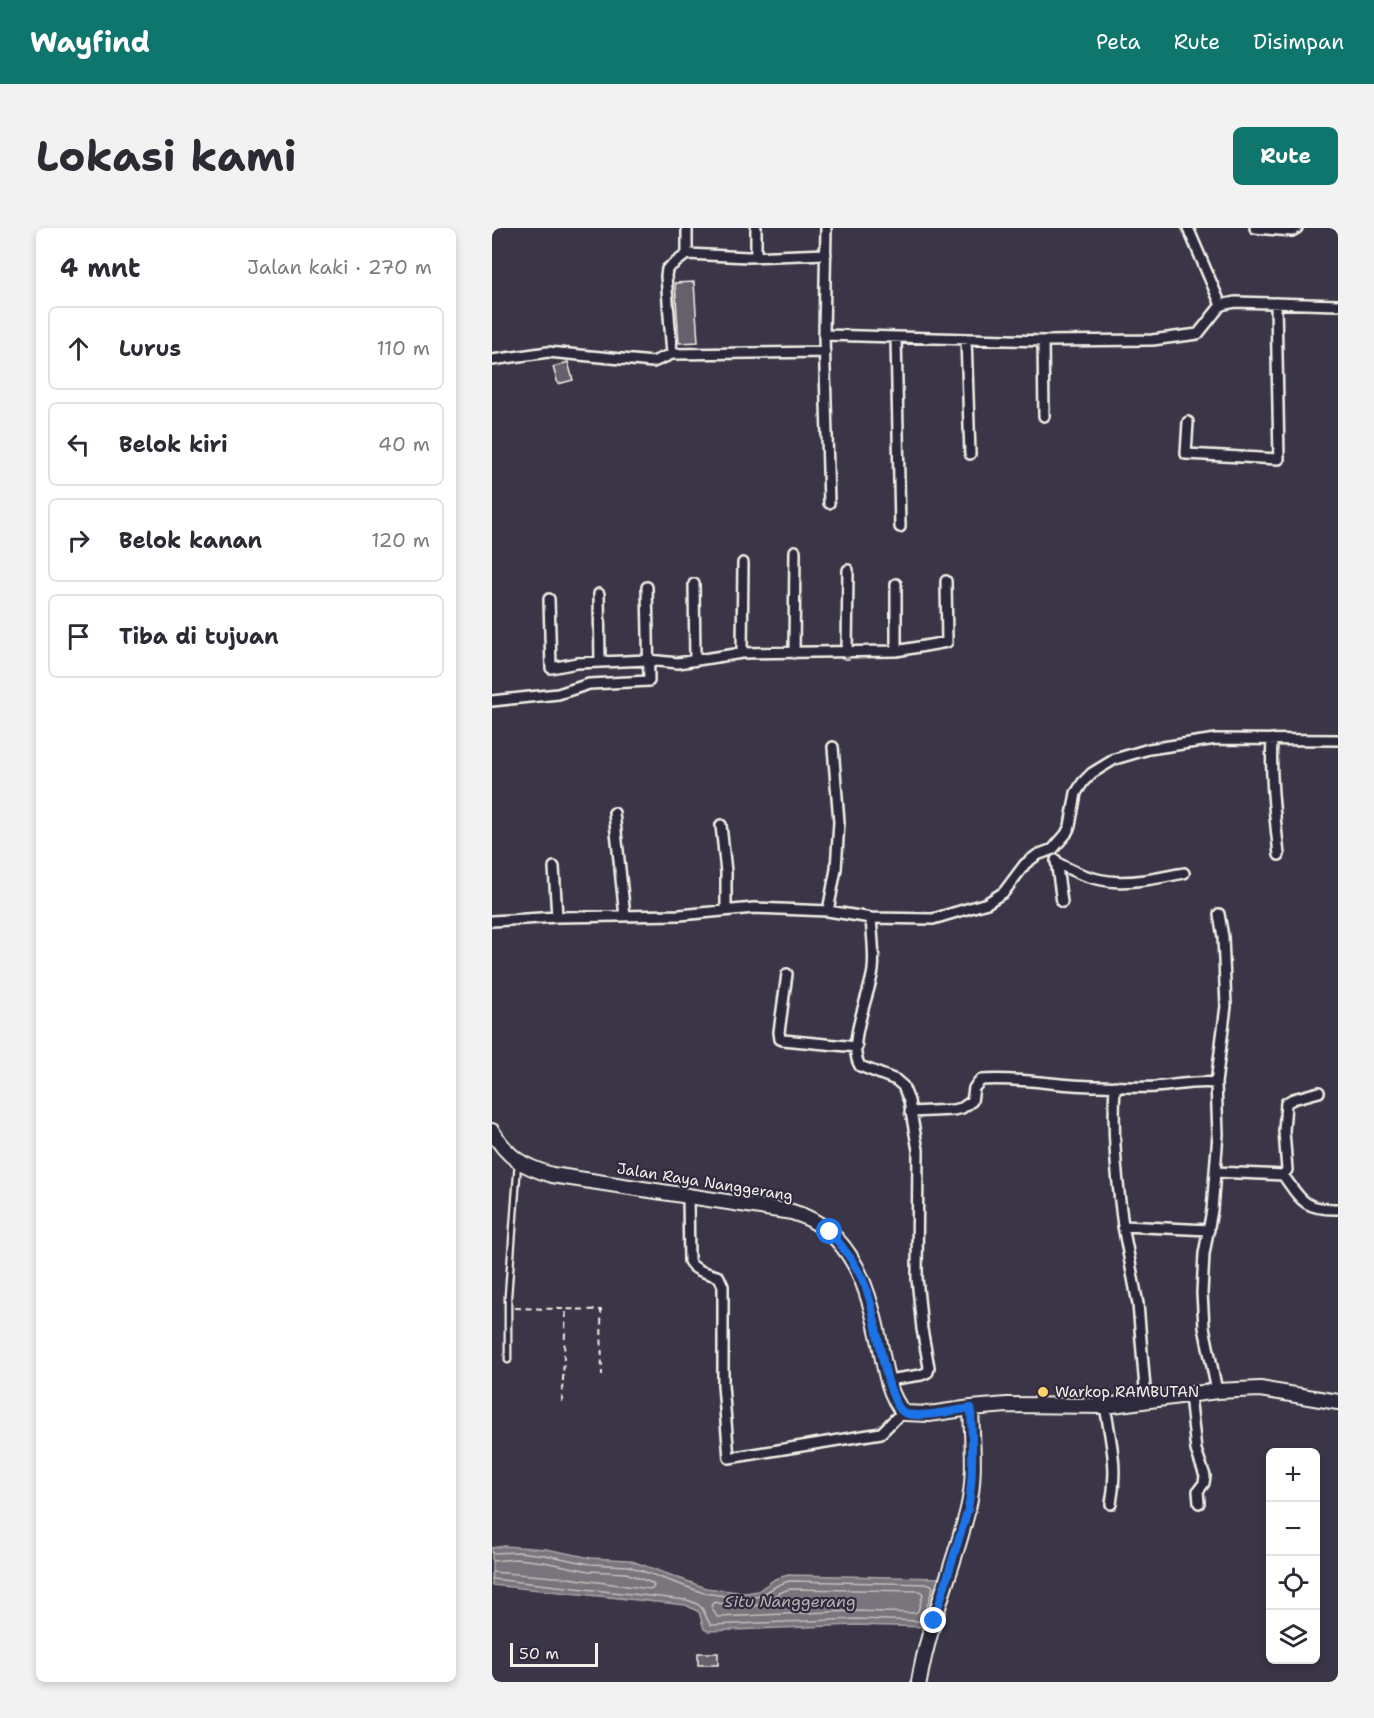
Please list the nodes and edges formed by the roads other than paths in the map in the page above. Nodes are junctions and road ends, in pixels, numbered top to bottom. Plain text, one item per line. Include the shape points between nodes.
1 (687, 228) edge
2 (756, 228) edge
3 (826, 228) edge
4 (1188, 228) edge
5 (1255, 228) edge
6 (1297, 228) edge
7 (687, 254) junction
8 (826, 254) junction
9 (756, 256) junction
10 (1276, 303) junction
11 (1221, 305) junction
12 (1338, 305) edge
13 (824, 334) junction
14 (896, 337) junction
15 (966, 339) junction
16 (1043, 340) junction
17 (825, 352) junction
18 (672, 354) junction
19 (492, 360) edge
20 (1044, 416) dead end
21 (1188, 422) dead end
22 (970, 454) dead end
23 (829, 503) dead end
24 (900, 527) dead end
25 (795, 551) dead end
26 (742, 563) dead end
27 (848, 570) dead end
28 (946, 581) dead end
29 (694, 584) dead end
30 (896, 584) dead end
31 (647, 587) dead end
32 (600, 594) dead end
33 (549, 599) dead end
34 (896, 651) junction
35 (742, 653) junction
36 (794, 653) junction
37 (847, 653) junction
38 (648, 660) junction
39 (694, 660) junction
40 (600, 662) junction
41 (492, 701) edge
42 (1272, 739) junction
43 (1338, 740) edge
44 (832, 747) dead end
45 (614, 813) dead end
46 (721, 825) dead end
47 (1053, 849) junction
48 (1279, 855) dead end
49 (1056, 862) junction
50 (554, 867) dead end
51 (1185, 873) dead end
52 (1062, 902) dead end
53 (726, 910) junction
54 (828, 911) junction
55 (1219, 914) dead end
56 (625, 916) junction
57 (557, 917) junction
58 (871, 918) junction
59 (492, 921) edge
60 (787, 975) dead end
61 (857, 1047) junction
62 (1216, 1083) junction
63 (1115, 1086) junction
64 (1319, 1092) dead end
65 (910, 1112) junction
66 (492, 1131) edge
67 (518, 1161) junction
68 (1215, 1172) junction
69 (1283, 1175) junction
70 (688, 1196) junction
71 (1338, 1209) edge
72 (1123, 1226) junction
73 (1209, 1230) junction
74 (508, 1360) dead end
75 (888, 1380) junction
76 (1217, 1391) junction
77 (1190, 1395) junction
78 (1146, 1400) junction
79 (1338, 1402) edge
80 (1105, 1406) junction
81 (971, 1408) junction
82 (904, 1413) junction
83 (1199, 1503) dead end
84 (1112, 1504) dead end
85 (919, 1682) edge

1 - 7 street
2 - 9 street
3 - 8 street
4 - 11 street
5 - 6 street
7 - 9 street
7 - 18 street via 667,269
8 - 9 street
8 - 13 street
10 - 11 street
10 - 12 street
10 - 21 street via 1279,459 1186,454
11 - 16 street via 1198,334 1152,340
13 - 14 street
13 - 17 street
14 - 15 street
14 - 24 street
15 - 16 street
15 - 22 street
16 - 20 street
17 - 18 street
17 - 23 street
18 - 19 street via 653,362 548,352
25 - 36 street
26 - 35 street
27 - 37 street
28 - 34 street via 947,642
29 - 39 street
30 - 34 street
31 - 38 street
32 - 40 street
33 - 40 street via 551,668
34 - 37 street
35 - 36 street
35 - 39 street
36 - 37 street
38 - 39 street
38 - 40 street
38 - 41 street via 649,681 589,684 558,694
42 - 43 street
42 - 47 street via 1216,739 1149,749 1115,759 1083,782 1076,793 1070,826
42 - 48 street
44 - 54 street via 839,822
45 - 56 street
46 - 53 street
47 - 49 street
47 - 58 street via 1025,864 1004,892 987,903 933,919
49 - 51 street via 1088,877 1117,882
49 - 52 street
50 - 57 street
53 - 54 street
53 - 56 street
54 - 58 street
55 - 62 street via 1226,1006
56 - 57 street
57 - 59 street
58 - 61 street via 873,967
60 - 61 street via 780,1039
61 - 65 street via 860,1066 903,1086
62 - 63 street
62 - 68 street
63 - 65 street via 981,1080 974,1088 972,1101 962,1108
63 - 72 street via 1116,1175
64 - 69 street via 1286,1103 1287,1170
65 - 75 street via 919,1159 917,1278 929,1367 921,1375
66 - 67 street, Jalan Raya Nanggerang via 501,1146
67 - 70 street, Jalan Raya Nanggerang via 552,1174
67 - 74 lane via 508,1296
68 - 69 street
68 - 73 street
69 - 71 street via 1309,1206
70 - 75 street, Jalan Raya Nanggerang via 792,1212 830,1232 869,1295
70 - 82 street via 689,1261 692,1267 719,1277 723,1286 723,1385 729,1458 881,1433
72 - 73 street
72 - 78 street via 1138,1304
73 - 76 street via 1202,1309
75 - 82 street, Jalan Raya Nanggerang
76 - 77 street
76 - 79 street via 1260,1389
77 - 78 street
77 - 83 street via 1196,1450 1204,1476 1204,1484 1197,1491
78 - 80 street
80 - 81 street
80 - 84 street via 1115,1467
81 - 82 street
81 - 85 street via 974,1471 968,1509

